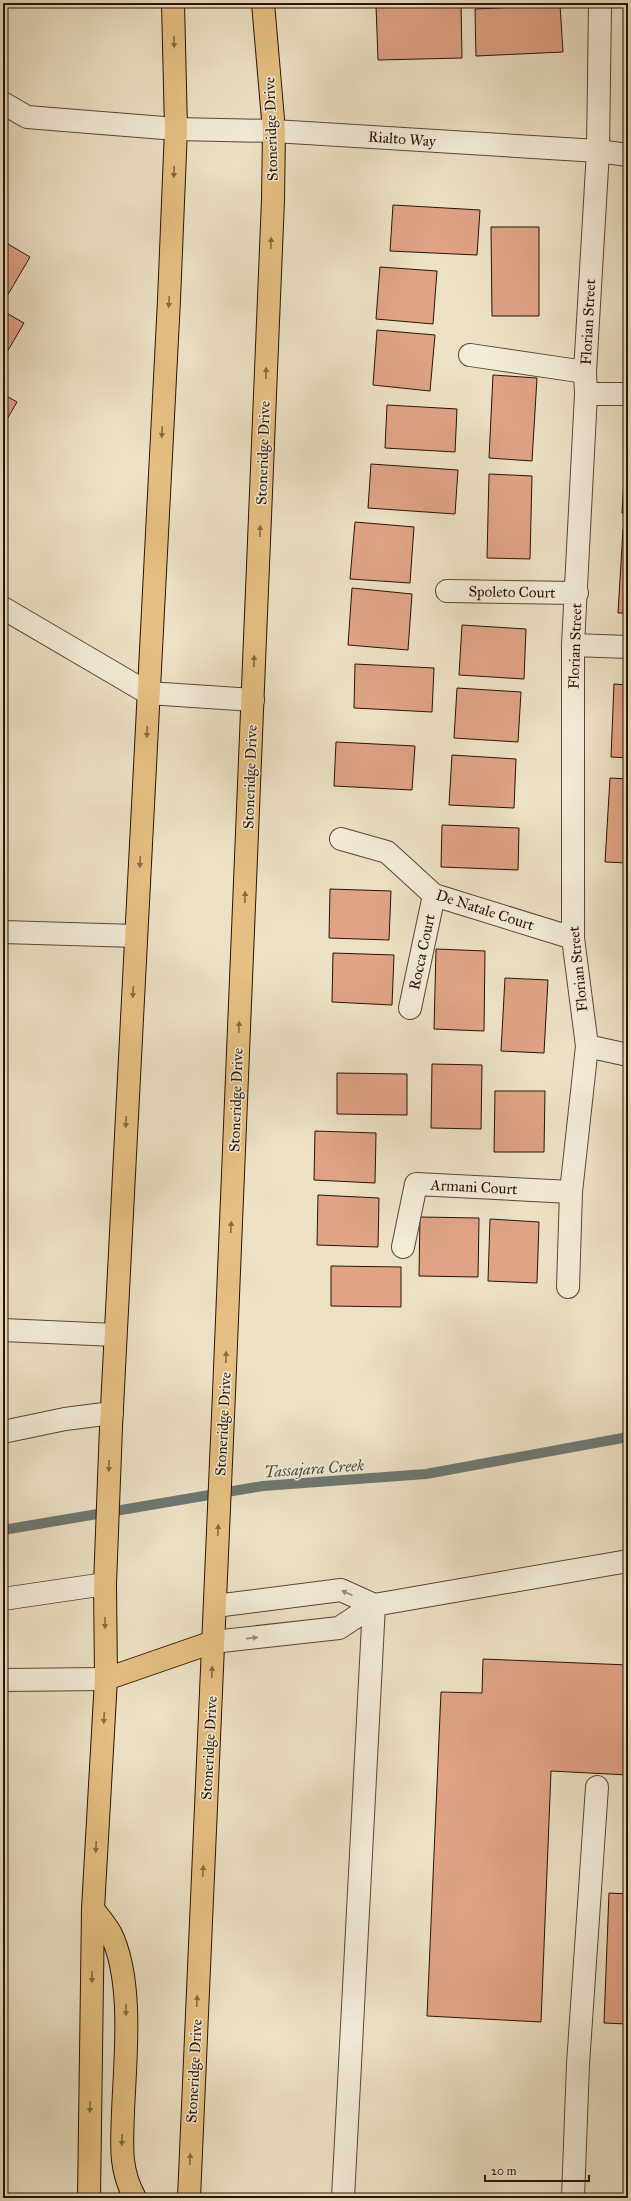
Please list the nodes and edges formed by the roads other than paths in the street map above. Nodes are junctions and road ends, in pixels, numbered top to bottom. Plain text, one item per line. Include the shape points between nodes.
1 (173, 3) edge
2 (263, 3) edge
3 (600, 3) edge
4 (3, 103) edge
5 (176, 129) junction
6 (274, 131) junction
7 (598, 151) junction
8 (628, 155) edge
9 (470, 355) dead end
10 (585, 372) junction
11 (586, 394) junction
12 (628, 394) edge
13 (447, 591) dead end
14 (577, 593) junction
15 (3, 608) edge
16 (573, 645) junction
17 (628, 647) edge
18 (148, 693) junction
19 (253, 700) junction
20 (341, 839) dead end
21 (434, 896) junction
22 (3, 932) edge
23 (136, 936) junction
24 (573, 938) junction
25 (410, 1008) dead end
26 (586, 1046) junction
27 (628, 1055) edge
28 (571, 1192) junction
29 (403, 1247) dead end
30 (568, 1287) dead end
31 (3, 1330) edge
32 (115, 1334) junction
33 (111, 1420) junction
34 (3, 1432) edge
35 (628, 1561) edge
36 (105, 1581) junction
37 (3, 1599) edge
38 (374, 1605) junction
39 (215, 1606) junction
40 (213, 1642) junction
41 (106, 1679) junction
42 (3, 1680) edge
43 (597, 1786) dead end
44 (93, 1909) junction
45 (89, 2198) edge
46 (135, 2198) edge
47 (189, 2198) edge
48 (343, 2198) edge
49 (573, 2198) edge

1 -> 5 main road
2 - 6 main road, Stoneridge Drive
3 - 7 street, Florian Street
4 - 5 street, Rialto Way via 27,117
5 - 6 street, Rialto Way
5 -> 18 main road
6 - 7 street, Rialto Way
19 -> 6 main road, Stoneridge Drive
7 - 8 street, Rialto Way
7 - 10 street, Florian Street
9 - 10 street
10 - 11 street, Florian Street
11 - 12 street
11 - 14 street, Florian Street
13 - 14 street, Spoleto Court
14 - 16 street, Florian Street
15 - 18 street
16 - 17 street
16 - 24 street, Florian Street
18 - 19 street
18 -> 23 main road
39 -> 19 main road, Stoneridge Drive
20 - 21 street, De Natale Court via 387,852
21 - 24 street, De Natale Court
21 - 25 street, Rocca Court
22 - 23 street
23 -> 32 main road
24 - 26 street, Florian Street
26 - 27 street
26 - 28 street, Florian Street
28 - 29 street, Armani Court via 416,1184
28 - 30 street, Florian Street
31 - 32 street
32 - 33 main road
33 - 34 street via 65,1419
33 -> 36 main road
35 - 38 street
36 - 37 street
36 -> 41 main road
38 -> 39 street via 341,1590
40 -> 38 street via 339,1628
38 - 48 street
39 - 40 main road, Stoneridge Drive
40 - 41 main road
47 -> 40 main road, Stoneridge Drive
41 - 42 street
41 -> 44 main road
43 - 49 street via 578,2064
44 -> 45 main road
44 -> 46 main road via 111,1934 127,2005 122,2154 126,2181

